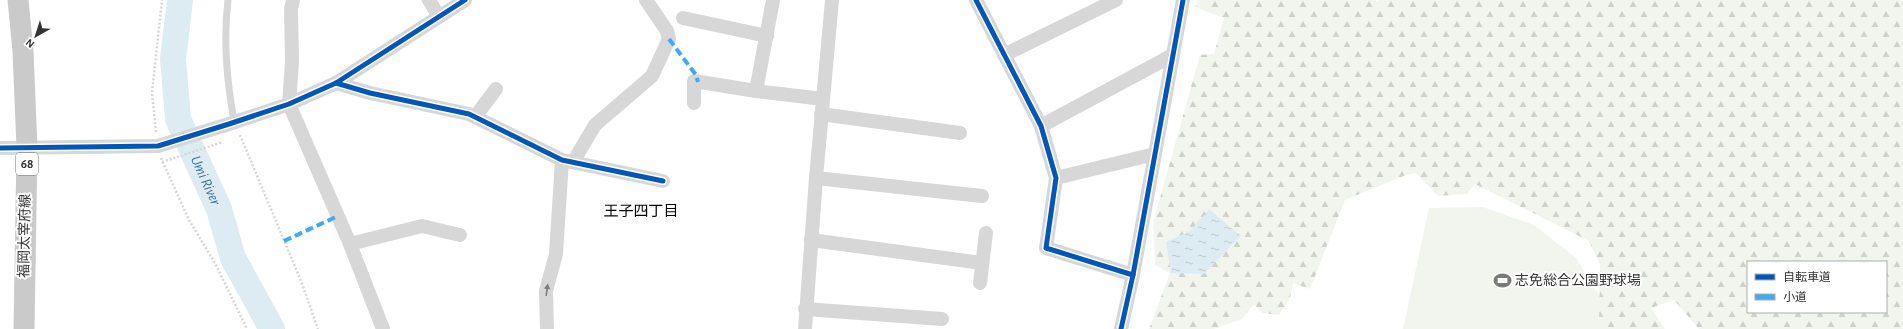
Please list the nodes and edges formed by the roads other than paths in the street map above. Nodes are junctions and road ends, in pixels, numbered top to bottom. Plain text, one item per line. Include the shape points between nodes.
1 (18, 0) edge
2 (228, 0) edge
3 (294, 0) edge
4 (429, 0) edge
5 (465, 0) edge
6 (646, 0) edge
7 (773, 0) edge
8 (832, 0) edge
9 (976, 0) edge
10 (1116, 0) edge
11 (1183, 0) edge
12 (439, 17) junction
13 (683, 18) dead end
14 (767, 36) junction
15 (1004, 55) junction
16 (1173, 55) junction
17 (336, 83) junction
18 (496, 90) dead end
19 (756, 91) junction
20 (823, 98) junction
21 (694, 103) dead end
22 (288, 104) junction
23 (821, 114) junction
24 (475, 117) junction
25 (231, 123) junction
26 (1041, 126) junction
27 (960, 133) dead end
28 (0, 148) edge
29 (27, 148) junction
30 (1155, 154) junction
31 (568, 161) junction
32 (816, 178) junction
33 (1056, 178) junction
34 (663, 181) dead end
35 (982, 196) dead end
36 (986, 233) dead end
37 (460, 235) dead end
38 (811, 240) junction
39 (350, 244) junction
40 (982, 263) junction
41 (1133, 275) junction
42 (980, 283) dead end
43 (805, 308) junction
44 (942, 319) dead end
45 (24, 329) edge
46 (383, 329) edge
47 (547, 329) edge
48 (805, 329) edge
49 (1121, 329) edge

1 - 29 main road, 福岡太宰府線 / 68
2 - 25 lane via 225,21
3 - 22 street
4 - 12 street
5 - 12 street
6 - 31 street via 667,31 669,39 652,76 595,125
7 - 14 street
8 - 20 street
9 - 15 street
10 - 15 street
11 - 16 street
12 - 17 street
13 - 14 street
14 - 19 street
15 - 26 street
16 - 26 street
16 - 30 street
17 - 22 street
17 - 24 street
18 - 24 street
19 - 20 street
19 - 21 street via 694,81
20 - 23 street
22 - 25 street
22 - 39 street
23 - 27 street
23 - 32 street
24 - 31 street
25 - 29 street via 161,145
26 - 33 street
28 - 29 street
29 - 45 main road, 福岡太宰府線 / 68
30 - 33 street
30 - 41 street
31 - 34 street
47 -> 31 street via 546,291 556,254
32 - 35 street
32 - 38 street
33 - 41 street via 1046,248
36 - 40 street
37 - 39 street via 422,226
38 - 40 street
38 - 43 street
39 - 46 street
40 - 42 street
41 - 49 street
43 - 44 street
43 - 48 street

